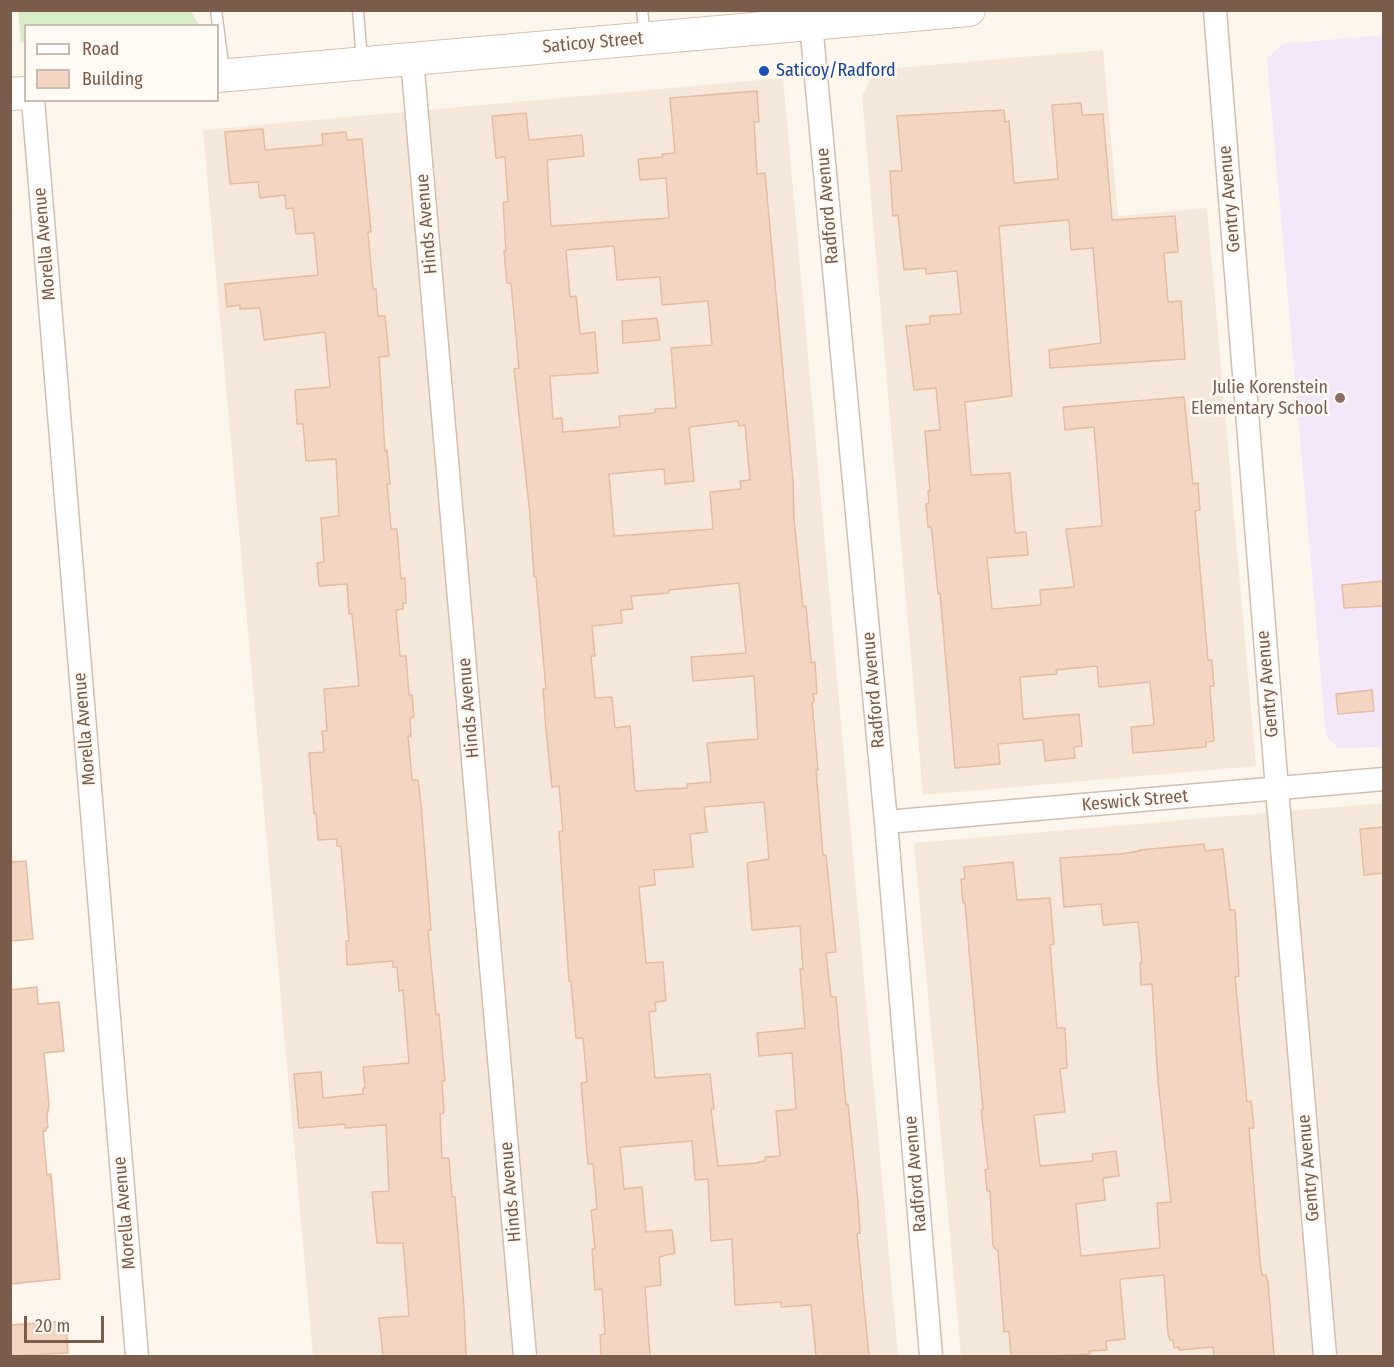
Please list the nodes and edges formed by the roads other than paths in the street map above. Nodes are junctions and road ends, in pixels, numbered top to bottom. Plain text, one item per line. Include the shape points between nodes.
1 (358, 10) edge
2 (969, 10) edge
3 (1215, 10) edge
4 (811, 24) junction
5 (644, 25) edge
6 (219, 49) edge
7 (412, 59) junction
8 (363, 63) junction
9 (221, 75) edge
10 (33, 102) edge
11 (1383, 779) edge
12 (1277, 789) junction
13 (886, 822) junction
14 (137, 1356) edge
15 (525, 1356) edge
16 (931, 1356) edge
17 (1325, 1356) edge

1 - 8 lane
2 - 4 main road, Saticoy Street
3 - 12 street, Gentry Avenue
4 - 5 main road, Saticoy Street
4 - 13 street, Radford Avenue
5 - 7 main road, Saticoy Street
6 - 9 lane
7 - 8 main road, Saticoy Street
7 - 15 street, Hinds Avenue
8 - 9 main road, Saticoy Street
10 - 14 street, Morella Avenue
11 - 12 street, Keswick Street
12 - 13 street, Keswick Street
12 - 17 street, Gentry Avenue
13 - 16 street, Radford Avenue

